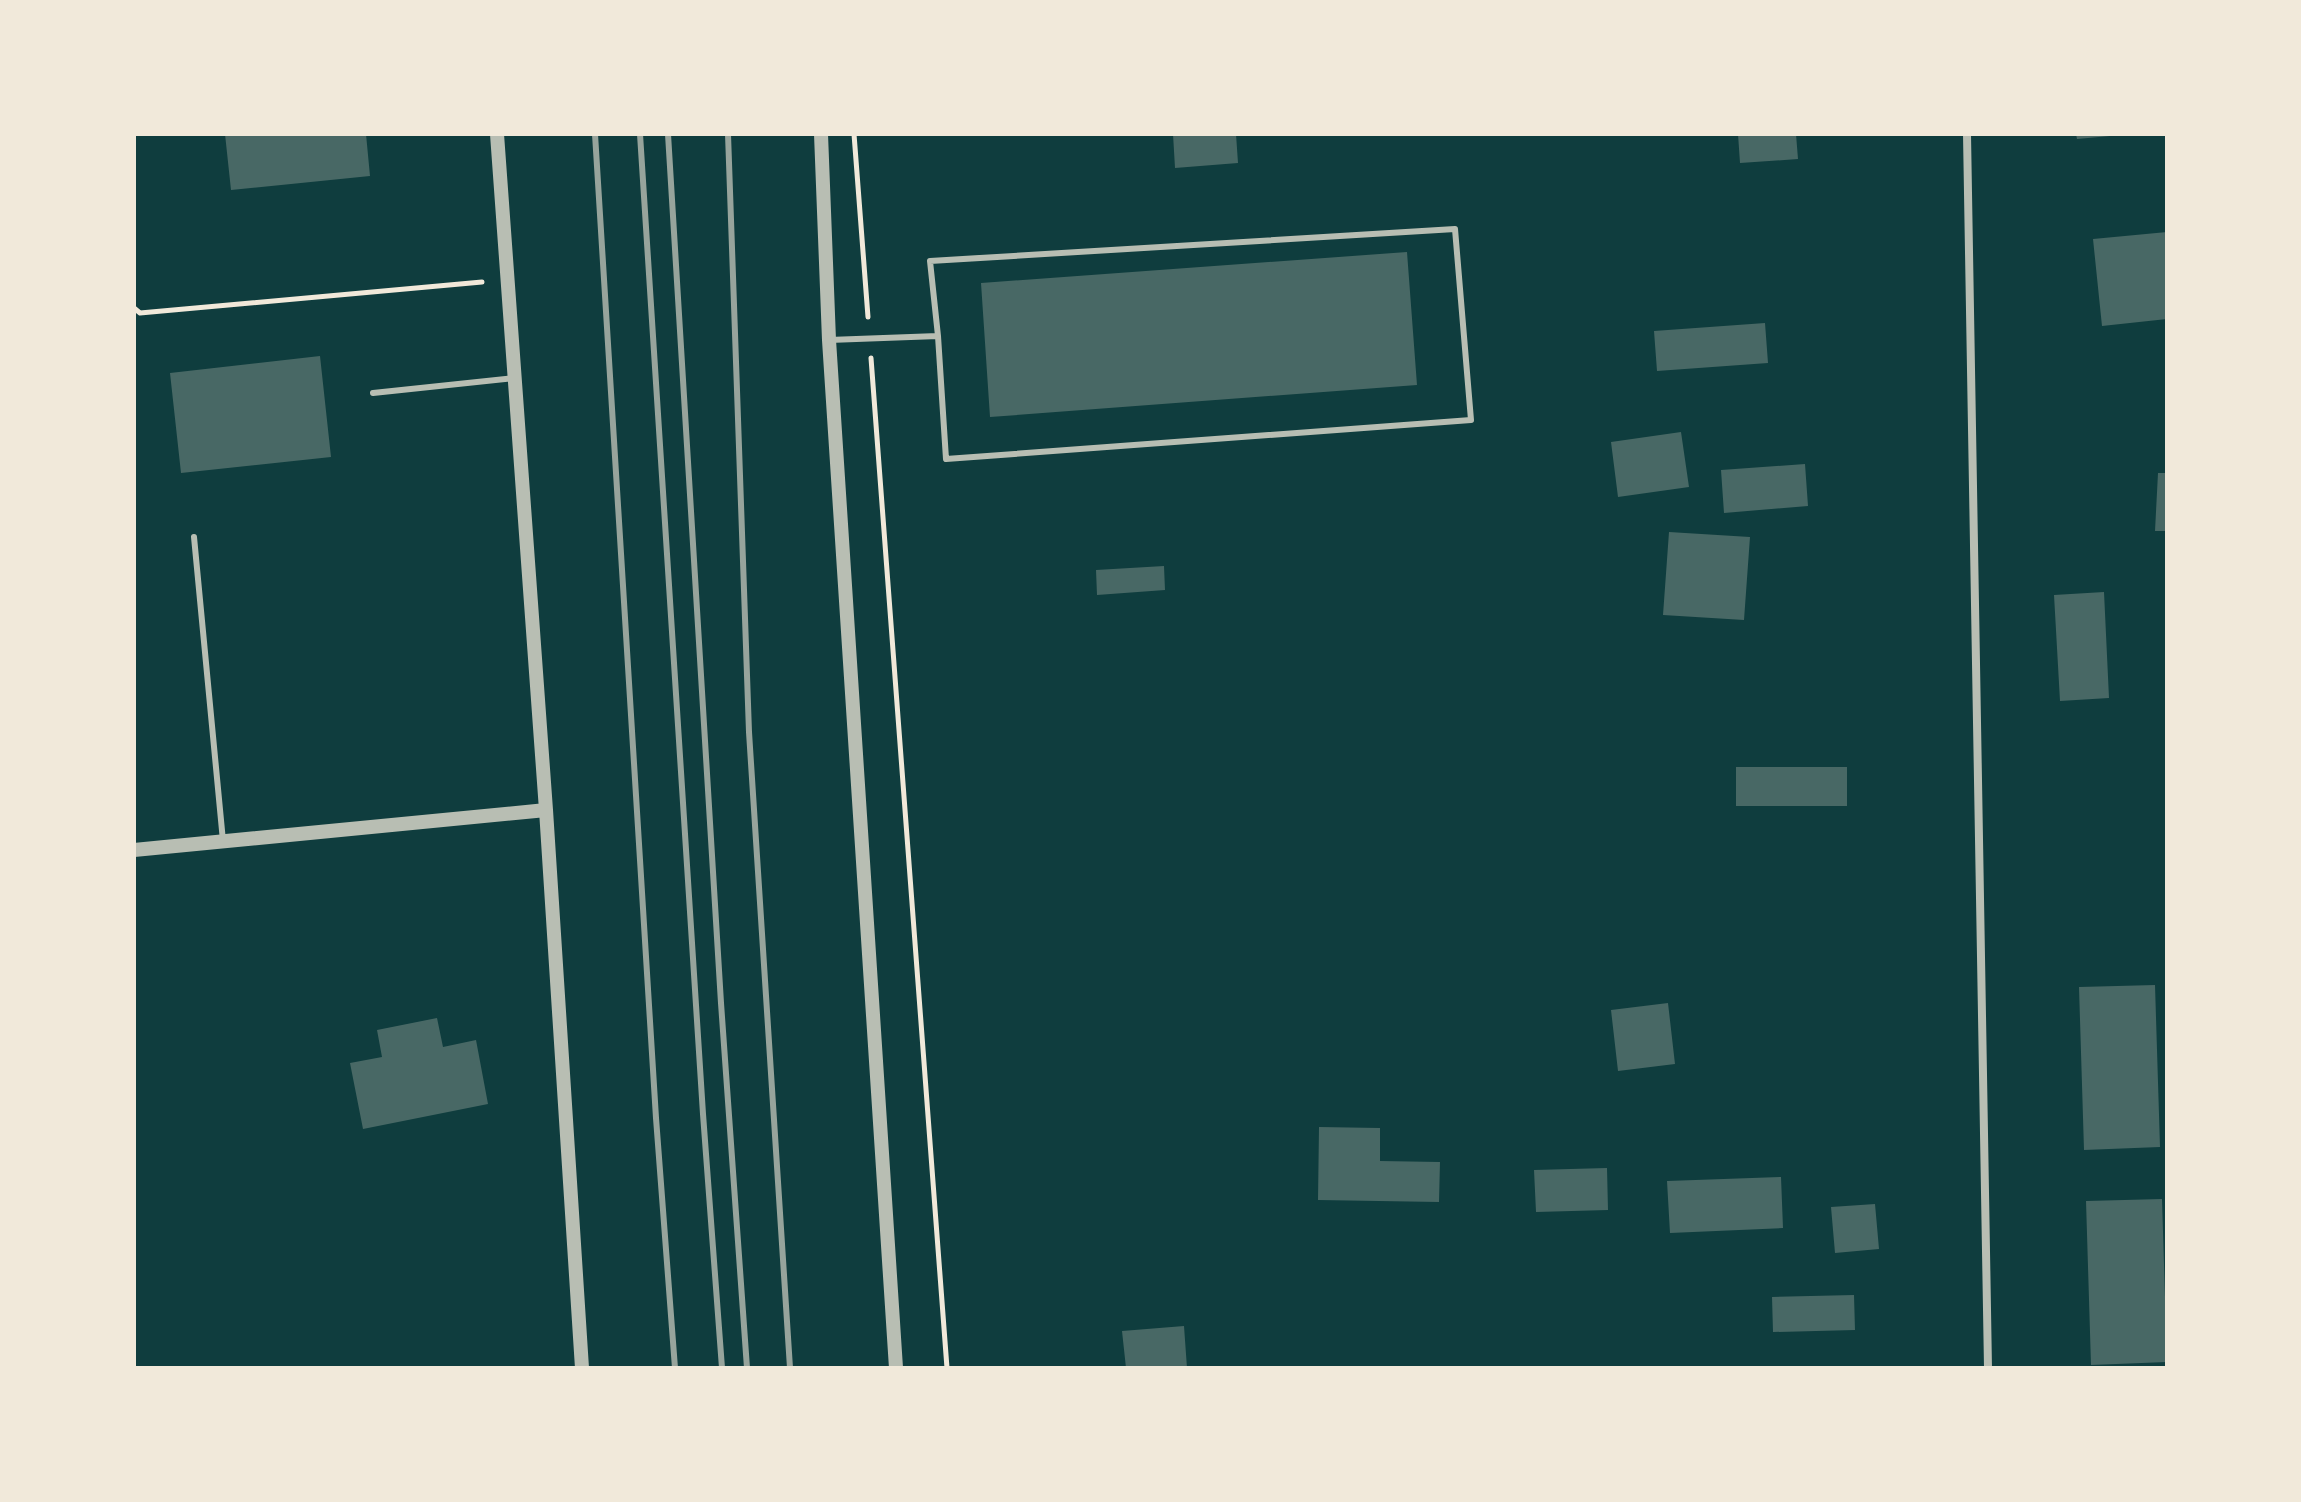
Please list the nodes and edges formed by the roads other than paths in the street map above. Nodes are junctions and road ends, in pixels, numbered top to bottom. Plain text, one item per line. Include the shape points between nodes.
1 (497, 134) edge
2 (821, 134) edge
3 (1967, 134) edge
4 (938, 336) junction
5 (829, 340) junction
6 (514, 378) junction
7 (373, 393) dead end
8 (194, 537) dead end
9 (546, 810) junction
10 (223, 841) junction
11 (134, 850) edge
12 (582, 1368) edge
13 (896, 1368) edge
14 (1988, 1368) edge

1 - 6 street
2 - 5 street
3 - 14 street
4 - 4 lane via 946,459 1471,420 1455,229 930,261
4 - 5 lane
5 - 13 street
6 - 7 lane
6 - 9 street
8 - 10 lane
9 - 10 street
9 - 12 street
10 - 11 street

